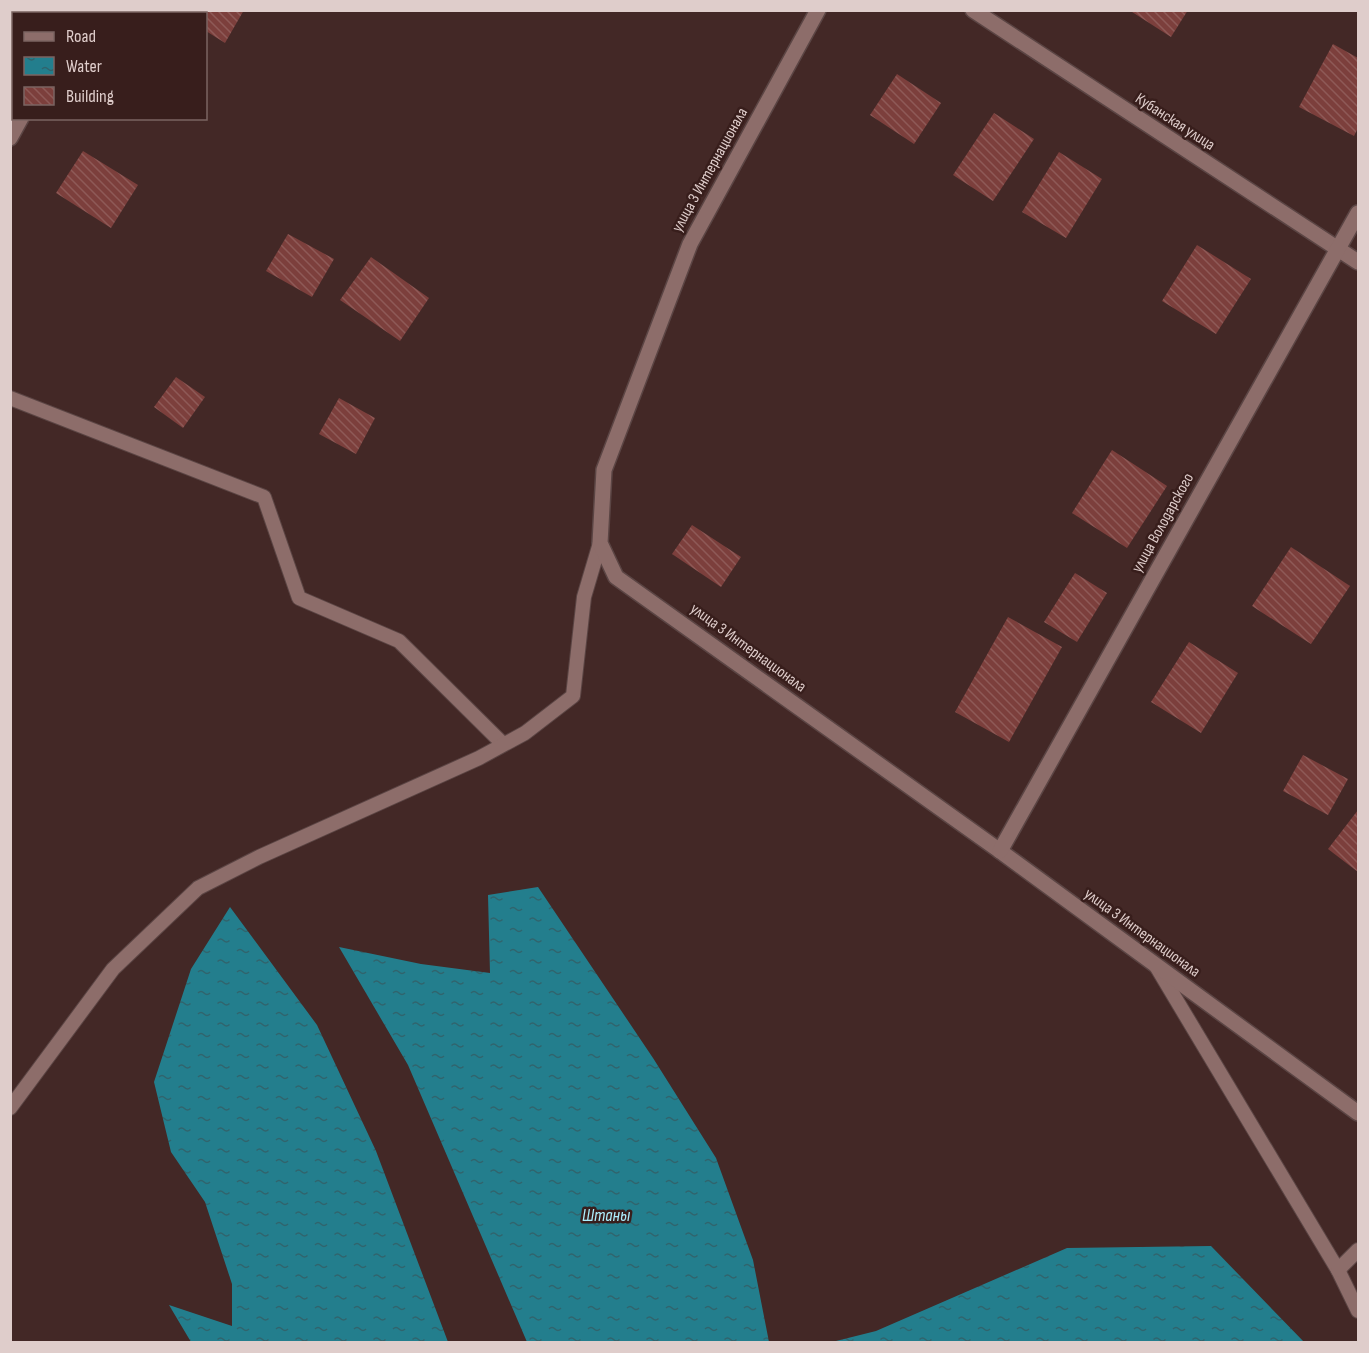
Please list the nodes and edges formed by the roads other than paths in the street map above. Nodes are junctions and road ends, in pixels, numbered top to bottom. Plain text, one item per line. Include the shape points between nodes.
1 (818, 10) edge
2 (973, 10) edge
3 (20, 120) edge
4 (10, 138) edge
5 (1359, 213) edge
6 (1338, 249) junction
7 (1359, 262) edge
8 (10, 398) edge
9 (600, 543) junction
10 (503, 744) junction
11 (1000, 850) junction
12 (1155, 964) junction
13 (10, 1108) edge
14 (1359, 1113) edge
15 (1359, 1250) edge
16 (1338, 1270) junction
17 (1359, 1311) edge

1 - 9 street, улица 3 Интернационала via 690,244 604,470
2 - 6 street, Кубанская улица
3 - 4 street
5 - 6 street, улица Володарского
6 - 7 street, Кубанская улица
6 - 11 street, улица Володарского
8 - 10 lane via 264,497 299,598 399,641
9 - 10 lane via 584,597 573,696 525,733
9 - 11 street, улица 3 Интернационала via 616,577
10 - 13 lane via 198,888 113,969
11 - 12 street, улица 3 Интернационала
12 - 14 street, улица 3 Интернационала
12 - 16 lane
15 - 16 lane
16 - 17 lane

